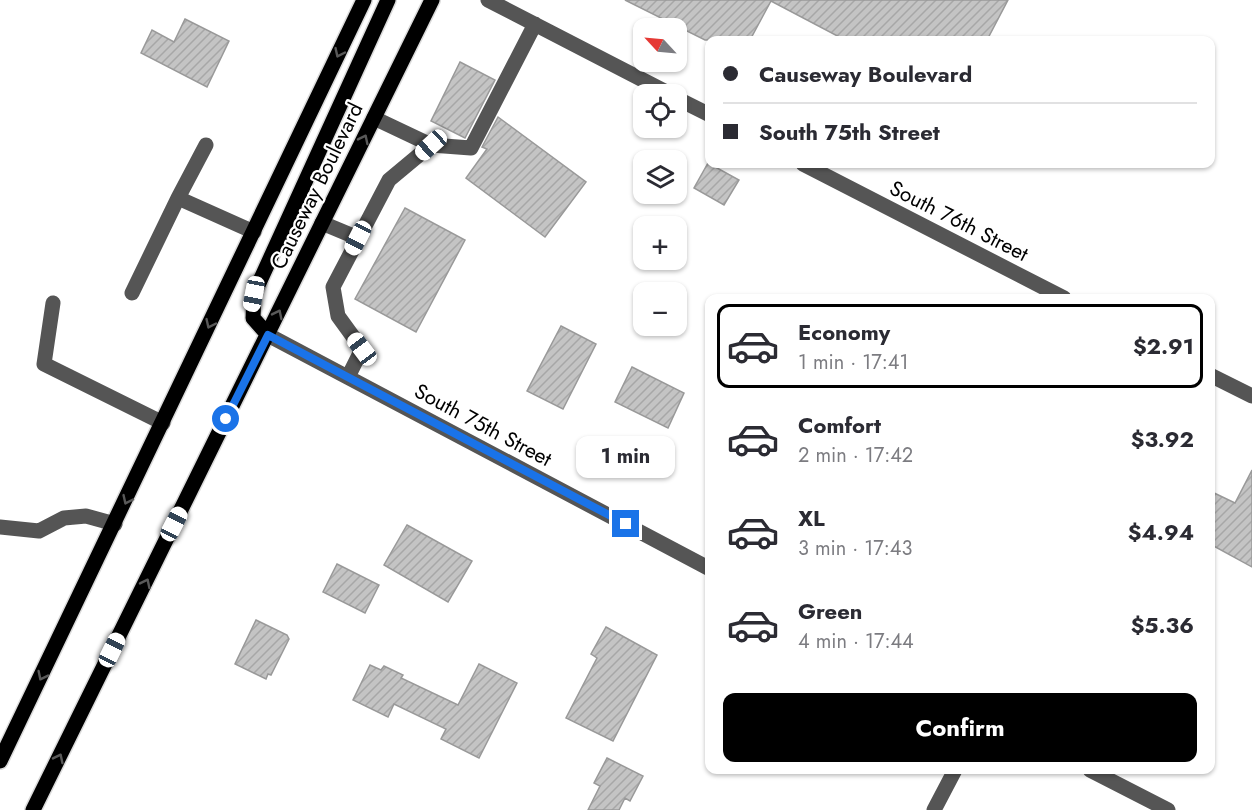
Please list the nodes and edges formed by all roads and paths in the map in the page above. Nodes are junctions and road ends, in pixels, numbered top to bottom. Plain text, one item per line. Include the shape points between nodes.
1 (364, 0) edge
2 (388, 0) edge
3 (432, 0) edge
4 (488, 0) edge
5 (535, 24) junction
6 (651, 84) edge
7 (687, 104) edge
8 (705, 112) edge
9 (374, 118) junction
10 (206, 145) dead end
11 (431, 145) junction
12 (812, 168) edge
13 (178, 198) junction
14 (322, 223) junction
15 (254, 232) junction
16 (358, 238) junction
17 (132, 293) dead end
18 (1056, 294) edge
19 (53, 303) dead end
20 (268, 335) junction
21 (348, 377) junction
22 (1215, 378) edge
23 (1252, 396) edge
24 (163, 423) junction
25 (115, 524) junction
26 (0, 527) edge
27 (705, 566) edge
28 (0, 761) edge
29 (953, 774) edge
30 (1098, 774) edge
31 (33, 810) edge
32 (934, 810) edge
33 (1168, 810) edge

1 -> 15 main road, Causeway Boulevard
2 - 20 main road via 254,294 253,318
3 - 9 main road, Causeway Boulevard
4 - 5 street
5 - 6 street
5 - 11 street via 471,148
7 - 8 street
9 - 11 street
14 -> 9 main road, Causeway Boulevard
10 - 13 street
11 - 16 street via 389,180
12 - 18 street, South 76th Street
13 - 15 street
13 - 17 street
14 - 16 street
20 -> 14 main road, Causeway Boulevard
15 -> 24 main road, Causeway Boulevard
16 - 21 street via 333,287 338,316 362,349
19 - 24 street via 44,364
20 - 21 street, South 75th Street
31 -> 20 main road, Causeway Boulevard
21 - 27 street, South 75th Street
22 - 23 street
24 -> 25 main road, Causeway Boulevard
25 - 26 street via 86,516 64,518 39,531
25 -> 28 main road, Causeway Boulevard
29 - 32 street
30 - 33 street

